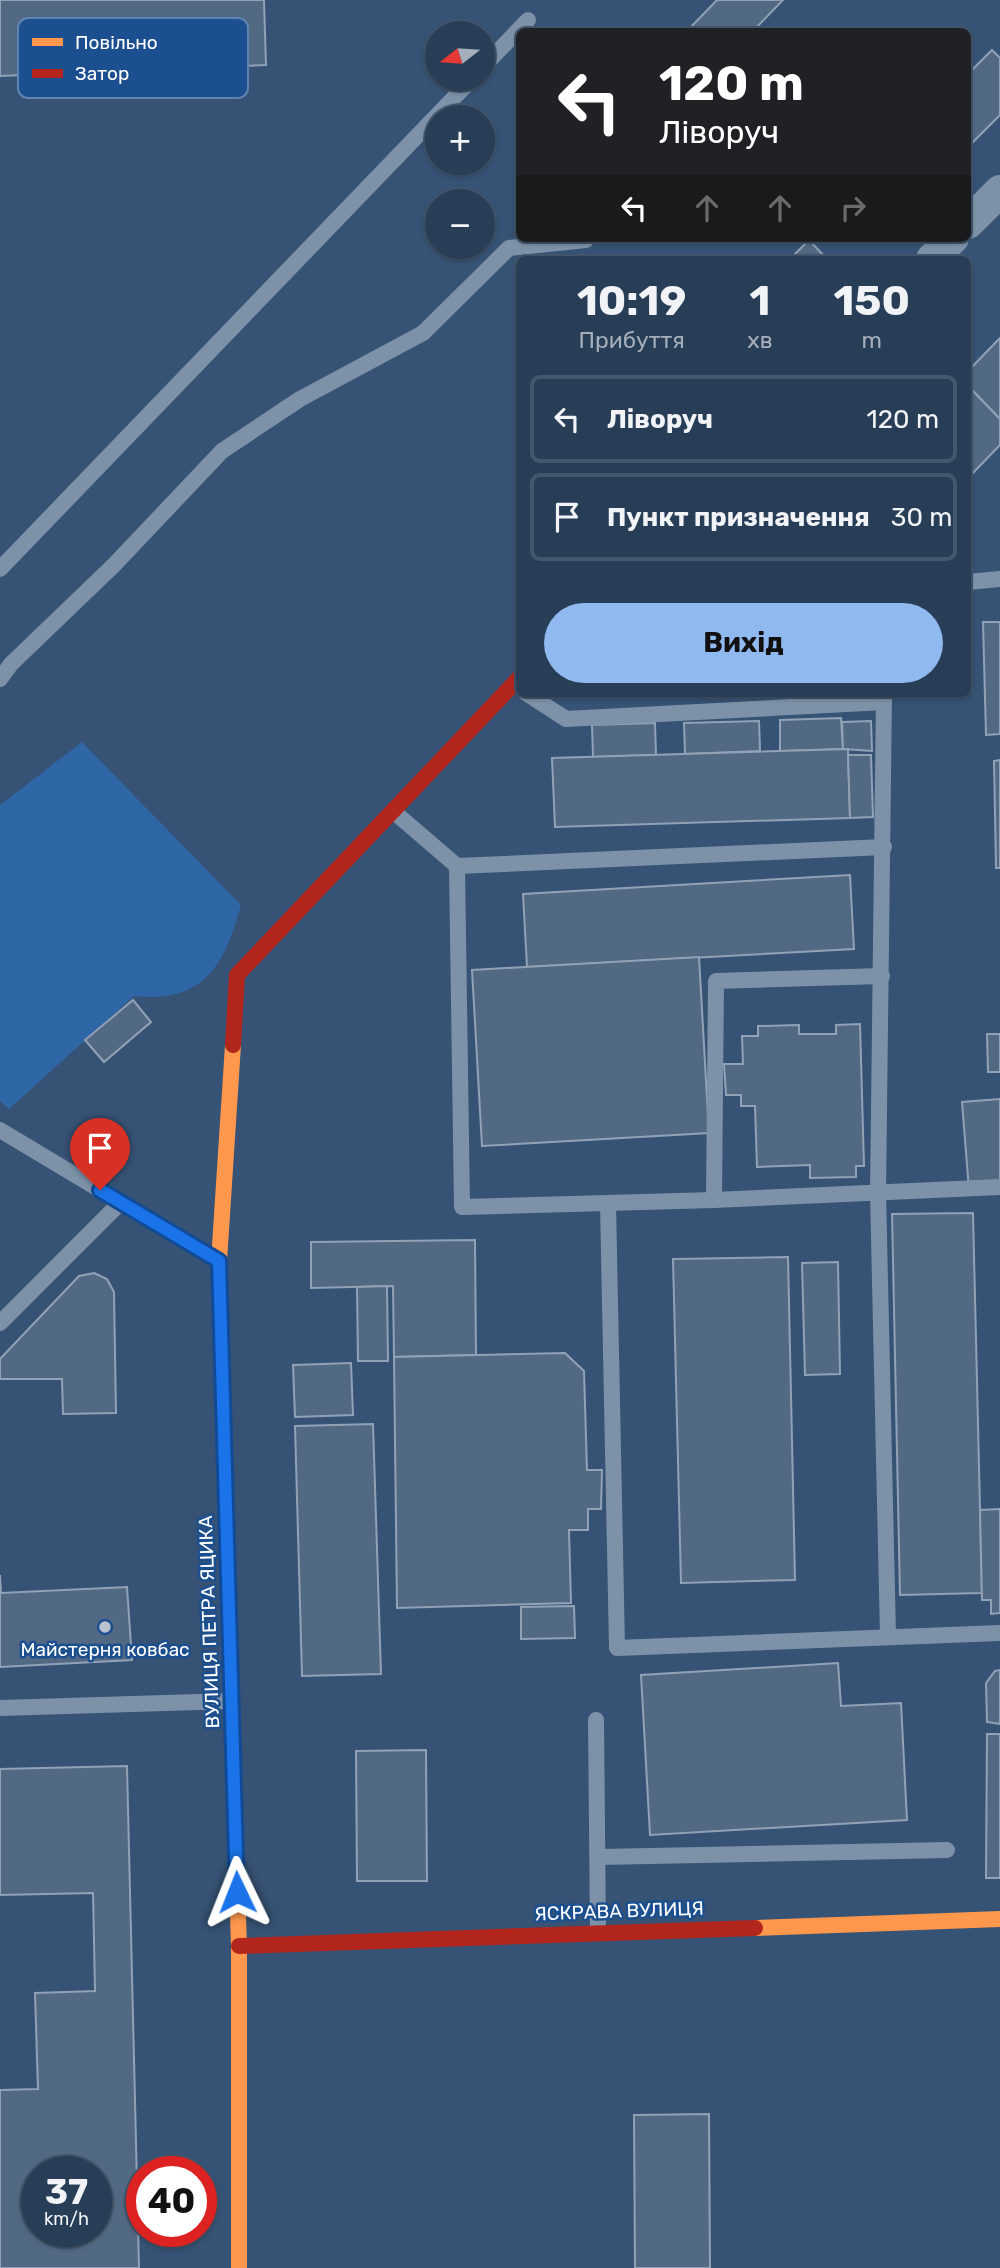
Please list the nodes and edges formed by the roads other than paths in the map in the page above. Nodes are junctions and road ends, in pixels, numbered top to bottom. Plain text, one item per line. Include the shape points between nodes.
1 (528, 20) dead end
2 (520, 28) edge
3 (516, 33) edge
4 (495, 54) edge
5 (460, 91) edge
6 (1000, 191) edge
7 (971, 220) edge
8 (567, 242) edge
9 (949, 242) edge
10 (935, 256) edge
11 (0, 569) edge
12 (1000, 579) edge
13 (971, 582) edge
14 (0, 679) edge
15 (516, 690) edge
16 (535, 697) edge
17 (884, 697) edge
18 (391, 810) junction
19 (884, 847) junction
20 (457, 866) junction
21 (882, 975) junction
22 (0, 1130) edge
23 (1000, 1187) edge
24 (878, 1193) junction
25 (714, 1200) junction
26 (121, 1202) junction
27 (608, 1204) junction
28 (219, 1261) junction
29 (0, 1323) edge
30 (1000, 1633) edge
31 (888, 1636) junction
32 (232, 1701) junction
33 (0, 1708) edge
34 (596, 1720) dead end
35 (947, 1850) dead end
36 (599, 1857) junction
37 (1000, 1919) edge
38 (598, 1933) junction
39 (239, 1946) junction
40 (239, 2268) edge

1 - 2 lane
3 - 4 lane
5 - 11 lane
6 - 7 street
8 - 14 lane via 509,248 423,333 300,399 222,451
9 - 10 street
12 - 13 lane
15 - 18 street
16 - 17 lane via 566,719
17 - 19 lane
18 - 20 lane
18 - 28 street, ВУЛИЦЯ ПЕТРА ЯЦИКА via 237,975
19 - 20 lane
19 - 21 lane
20 - 27 lane via 462,1206
21 - 24 lane
21 - 25 lane via 716,981
22 - 26 lane
23 - 24 lane
24 - 25 lane
24 - 31 lane
25 - 27 lane
26 - 28 lane
26 - 29 lane
27 - 31 lane via 617,1648
28 - 32 street, ВУЛИЦЯ ПЕТРА ЯЦИКА
30 - 31 lane
32 - 33 lane
32 - 39 street, ВУЛИЦЯ ПЕТРА ЯЦИКА
34 - 36 lane
35 - 36 lane
36 - 38 lane
37 - 38 street, ЯСКРАВА ВУЛИЦЯ
38 - 39 street, ЯСКРАВА ВУЛИЦЯ
39 - 40 street, ВУЛИЦЯ ПЕТРА ЯЦИКА

